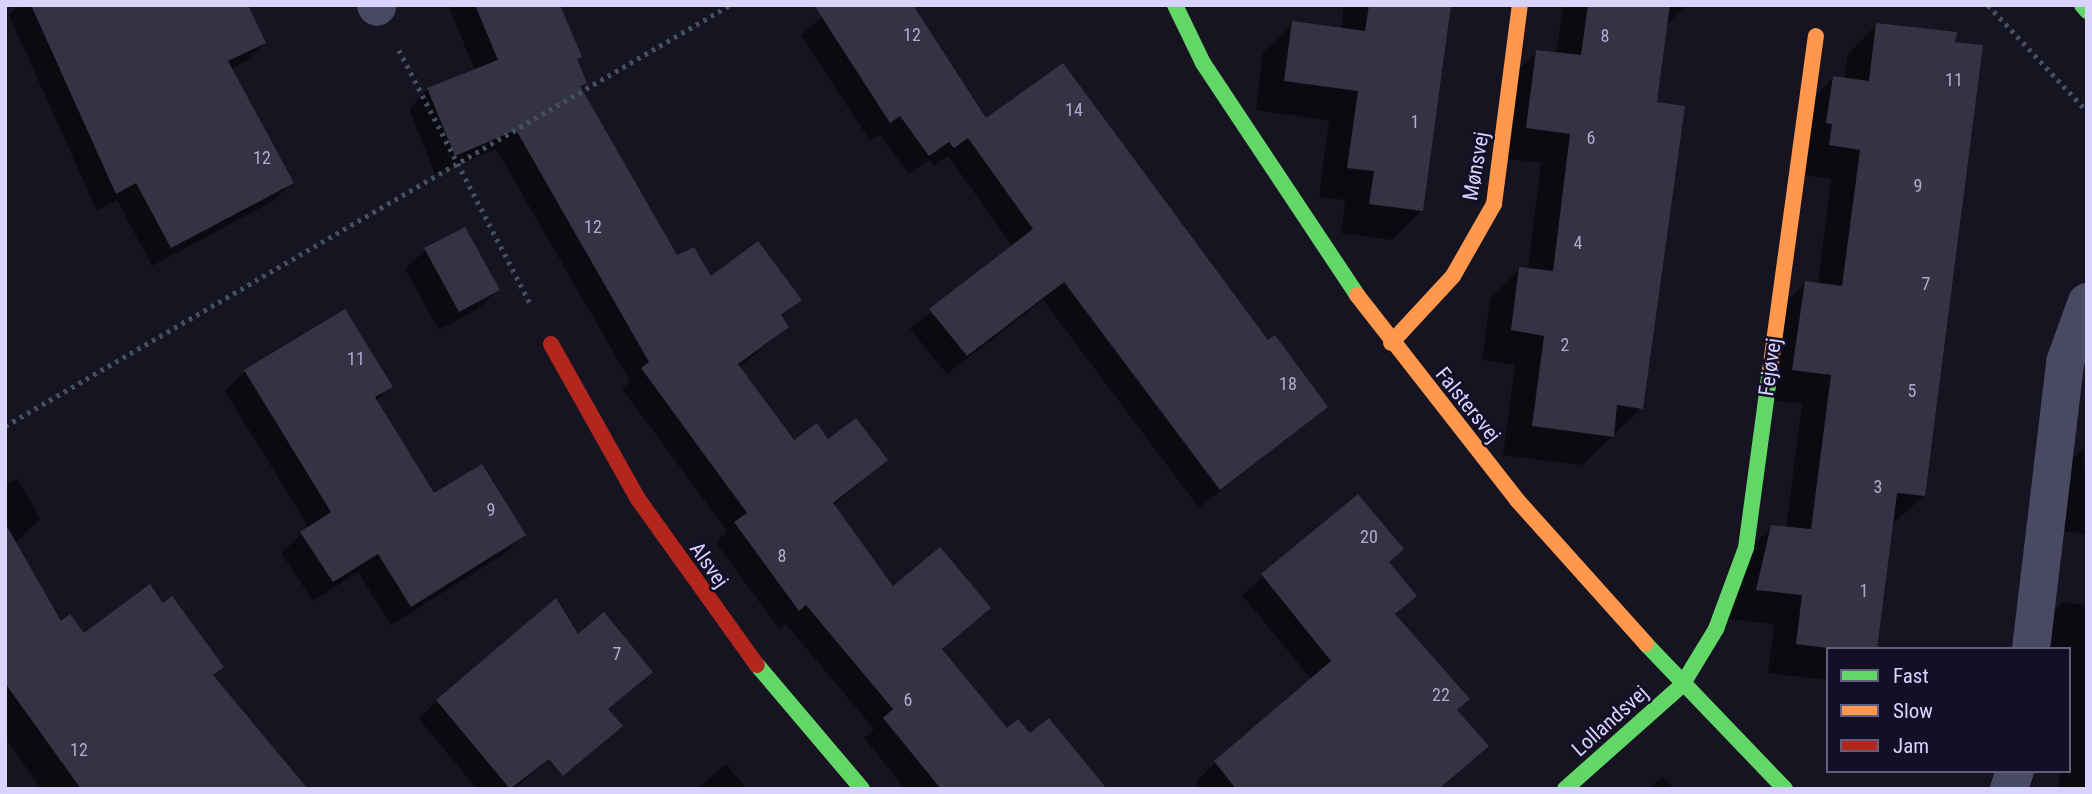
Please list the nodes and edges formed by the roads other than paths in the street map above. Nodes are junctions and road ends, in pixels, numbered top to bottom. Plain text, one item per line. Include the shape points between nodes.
1 (1175, 5) edge
2 (1520, 5) edge
3 (2082, 5) edge
4 (2087, 11) edge
5 (1816, 36) dead end
6 (2087, 302) edge
7 (1391, 343) junction
8 (551, 344) road end
9 (2032, 647) edge
10 (1682, 685) junction
11 (862, 789) edge
12 (1566, 789) edge
13 (1785, 789) edge

1 - 7 street, Falstersvej via 1203,62 1294,206
2 - 7 street, Mønsvej via 1494,204 1453,276
3 - 4 street
5 - 10 street, Fejøvej via 1746,548 1716,629
6 - 9 street via 2065,362
7 - 10 street, Falstersvej via 1517,500
8 - 11 street, Alsvej via 638,499 730,632
10 - 12 street, Lollandsvej
10 - 13 street, Falstersvej

